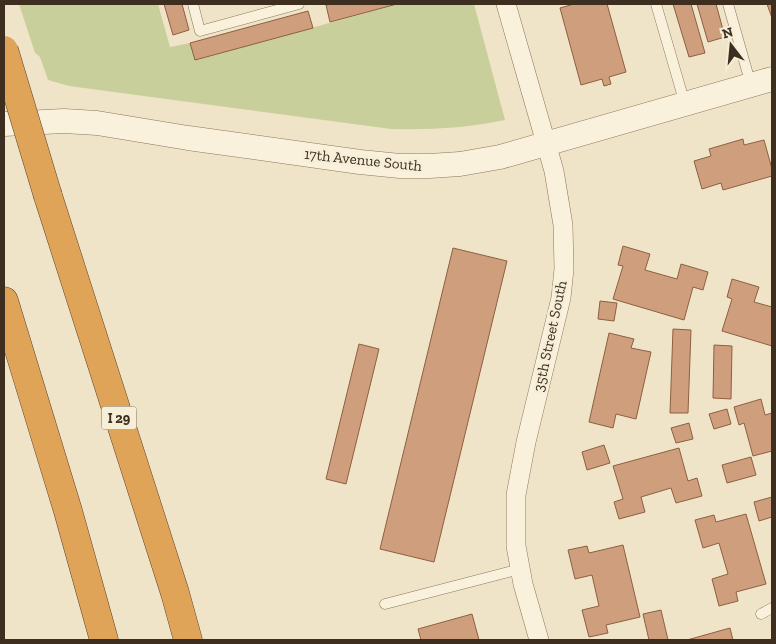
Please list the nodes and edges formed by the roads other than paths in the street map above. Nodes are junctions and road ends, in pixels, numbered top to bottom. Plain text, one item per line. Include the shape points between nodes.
1 (193, 4) edge
2 (299, 4) edge
3 (506, 4) edge
4 (656, 4) edge
5 (728, 4) edge
6 (4, 50) edge
7 (762, 82) edge
8 (685, 105) junction
9 (4, 124) edge
10 (547, 145) junction
11 (4, 301) edge
12 (68, 510) junction
13 (520, 569) junction
14 (385, 604) dead end
15 (772, 608) edge
16 (761, 614) dead end
17 (89, 640) edge
18 (104, 640) edge
19 (188, 640) edge
20 (539, 640) edge

1 - 2 lane via 200,31
3 - 10 street, 35th Street South
4 - 8 lane
5 - 7 lane
6 - 19 highway, I 29, bridge
7 - 8 street, 17th Avenue South
8 - 10 street, 17th Avenue South
9 - 10 street, 17th Avenue South via 97,123 400,166 460,164 500,158
10 - 13 street, 35th Street South via 563,225 564,269 561,298 516,495 516,546
11 - 12 highway
12 - 17 highway
12 - 18 highway
13 - 14 lane
13 - 20 street, 35th Street South
15 - 16 lane

